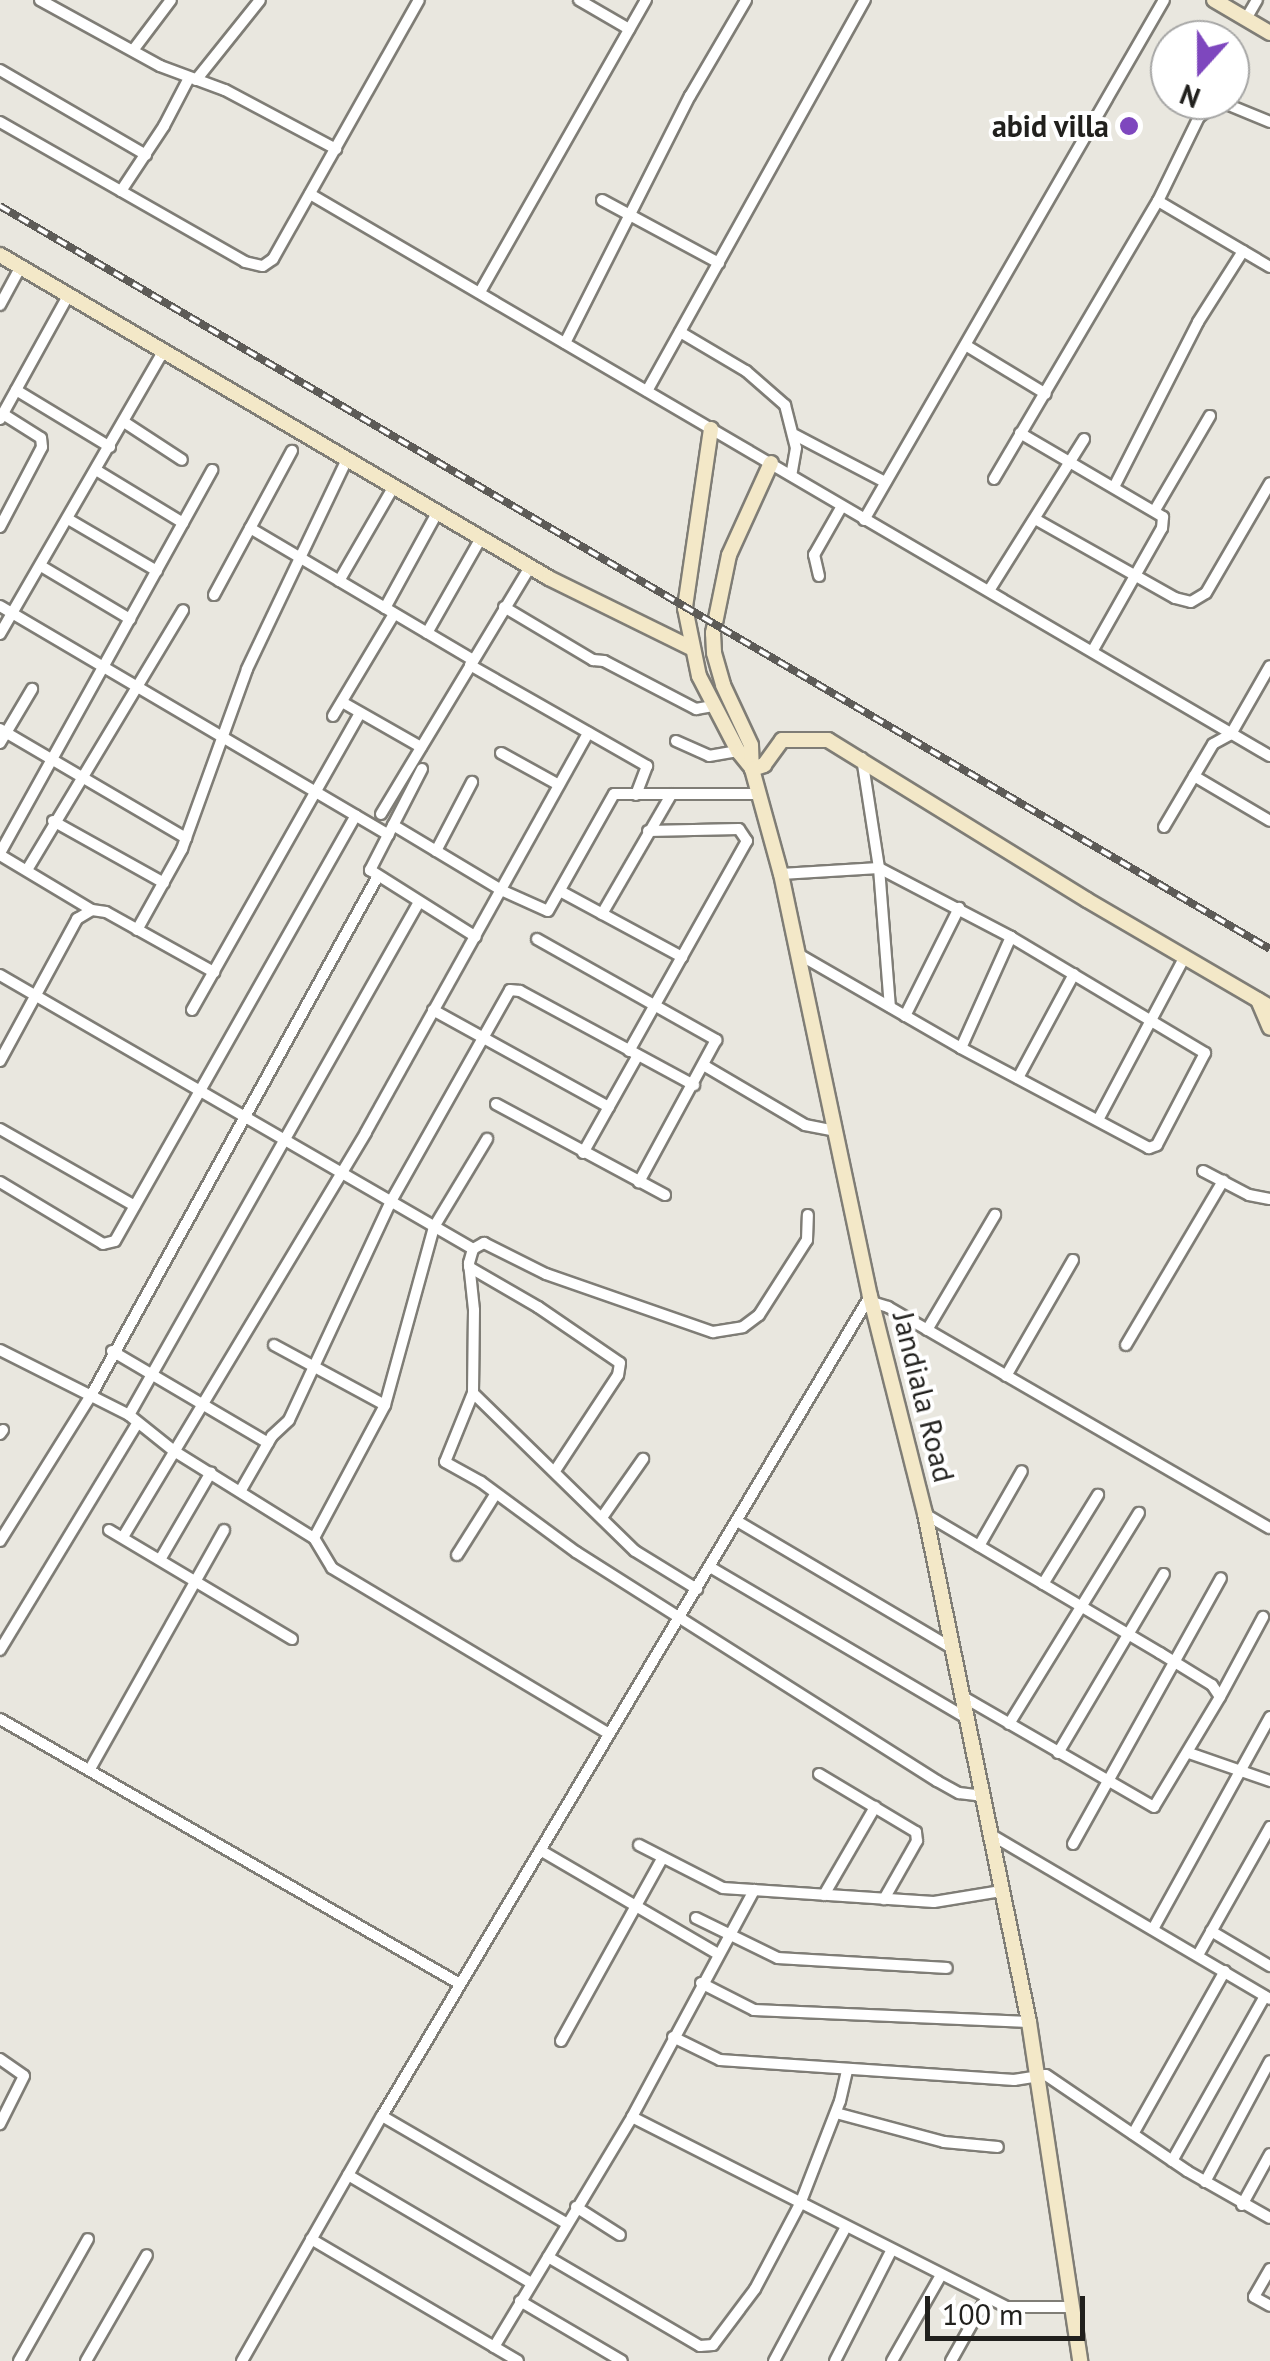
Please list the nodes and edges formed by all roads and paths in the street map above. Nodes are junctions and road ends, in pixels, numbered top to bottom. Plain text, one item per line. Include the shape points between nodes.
1 (40, 0) edge
2 (172, 0) edge
3 (260, 0) edge
4 (419, 0) edge
5 (646, 0) edge
6 (746, 0) edge
7 (865, 0) edge
8 (1164, 0) edge
9 (1214, 0) edge
10 (1257, 0) edge
11 (583, 2) edge
12 (1246, 19) junction
13 (630, 29) junction
14 (1270, 32) edge
15 (134, 49) junction
16 (0, 70) edge
17 (192, 79) junction
18 (0, 122) edge
19 (1270, 122) edge
20 (336, 149) junction
21 (146, 155) junction
22 (121, 190) junction
23 (310, 194) junction
24 (602, 200) dead end
25 (1158, 200) junction
26 (632, 214) junction
27 (1243, 251) junction
28 (0, 255) edge
29 (720, 262) junction
30 (1270, 267) edge
31 (20, 268) junction
32 (480, 292) junction
33 (68, 296) junction
34 (0, 305) edge
35 (680, 332) junction
36 (565, 343) junction
37 (967, 346) junction
38 (162, 353) junction
39 (16, 390) junction
40 (647, 391) junction
41 (1046, 394) junction
42 (2, 412) edge
43 (1210, 416) dead end
44 (124, 422) junction
45 (711, 429) junction
46 (1020, 433) junction
47 (795, 435) junction
48 (1084, 439) dead end
49 (110, 446) junction
50 (292, 450) dead end
51 (182, 460) dead end
52 (346, 461) junction
53 (1070, 462) junction
54 (771, 463) junction
55 (96, 470) junction
56 (212, 470) dead end
57 (791, 475) junction
58 (994, 479) dead end
59 (885, 482) junction
60 (1270, 483) edge
61 (1114, 487) junction
62 (393, 488) junction
63 (842, 506) junction
64 (1155, 510) junction
65 (437, 513) junction
66 (68, 519) junction
67 (1035, 519) junction
68 (864, 520) junction
69 (183, 523) junction
70 (0, 527) edge
71 (250, 528) junction
72 (481, 538) junction
73 (297, 557) junction
74 (41, 566) junction
75 (530, 567) junction
76 (157, 571) junction
77 (1135, 574) junction
78 (819, 576) dead end
79 (339, 582) junction
80 (990, 589) junction
81 (214, 595) dead end
82 (0, 606) edge
83 (504, 607) junction
84 (182, 610) dead end
85 (389, 611) junction
86 (12, 614) junction
87 (130, 619) junction
88 (427, 633) junction
89 (0, 634) edge
90 (691, 648) junction
91 (1092, 650) junction
92 (472, 663) junction
93 (1270, 666) edge
94 (103, 668) junction
95 (135, 688) junction
96 (32, 689) dead end
97 (342, 702) junction
98 (713, 706) junction
99 (360, 712) junction
100 (334, 716) dead end
101 (588, 732) junction
102 (1231, 734) junction
103 (2, 735) edge
104 (224, 737) junction
105 (676, 740) dead end
106 (421, 747) junction
107 (738, 751) junction
108 (501, 753) dead end
109 (1270, 756) edge
110 (861, 758) junction
111 (52, 760) junction
112 (422, 769) dead end
113 (752, 769) junction
114 (1194, 776) junction
115 (83, 778) junction
116 (472, 782) dead end
117 (558, 786) junction
118 (315, 791) junction
119 (760, 794) junction
120 (636, 795) junction
121 (670, 795) junction
122 (381, 814) dead end
123 (356, 815) junction
124 (1270, 820) edge
125 (54, 821) junction
126 (1164, 827) dead end
127 (391, 830) junction
128 (648, 832) junction
129 (186, 838) junction
130 (436, 851) junction
131 (0, 854) edge
132 (879, 868) junction
133 (27, 870) junction
134 (781, 874) junction
135 (378, 876) junction
136 (164, 883) junction
137 (501, 890) junction
138 (560, 890) junction
139 (419, 902) junction
140 (959, 908) junction
141 (92, 910) junction
142 (602, 914) junction
143 (137, 930) junction
144 (476, 937) junction
145 (1011, 937) junction
146 (536, 938) dead end
147 (798, 954) junction
148 (682, 957) junction
149 (1184, 958) junction
150 (214, 972) junction
151 (1074, 974) junction
152 (0, 975) edge
153 (36, 996) junction
154 (1264, 1003) edge
155 (655, 1005) junction
156 (890, 1008) junction
157 (192, 1010) dead end
158 (433, 1010) junction
159 (905, 1016) junction
160 (1150, 1020) junction
161 (1270, 1028) edge
162 (484, 1038) junction
163 (961, 1048) junction
164 (634, 1053) junction
165 (0, 1061) edge
166 (705, 1066) junction
167 (1018, 1078) junction
168 (694, 1085) junction
169 (200, 1092) junction
170 (496, 1104) dead end
171 (609, 1107) junction
172 (244, 1116) junction
173 (1098, 1120) junction
174 (0, 1129) edge
175 (836, 1132) junction
176 (486, 1139) dead end
177 (288, 1140) junction
178 (583, 1153) junction
179 (1203, 1171) dead end
180 (340, 1172) junction
181 (1222, 1181) junction
182 (0, 1182) edge
183 (638, 1182) junction
184 (664, 1195) dead end
185 (1270, 1199) edge
186 (390, 1203) junction
187 (135, 1206) junction
188 (808, 1215) dead end
189 (995, 1215) dead end
190 (434, 1227) junction
191 (473, 1249) junction
192 (1073, 1260) dead end
193 (469, 1267) junction
194 (871, 1299) junction
195 (927, 1330) junction
196 (274, 1345) dead end
197 (1126, 1345) dead end
198 (0, 1350) edge
199 (112, 1351) junction
200 (314, 1367) junction
201 (150, 1373) junction
202 (1006, 1376) junction
203 (473, 1393) junction
204 (89, 1398) junction
205 (202, 1404) junction
206 (384, 1405) junction
207 (133, 1420) junction
208 (268, 1443) junction
209 (174, 1451) junction
210 (643, 1459) dead end
211 (555, 1471) junction
212 (211, 1472) junction
213 (1022, 1472) dead end
214 (240, 1490) junction
215 (495, 1494) junction
216 (1098, 1495) dead end
217 (1138, 1513) dead end
218 (925, 1514) junction
219 (604, 1516) junction
220 (737, 1521) junction
221 (1270, 1528) edge
222 (109, 1530) dead end
223 (224, 1530) dead end
224 (123, 1537) junction
225 (314, 1538) junction
226 (0, 1541) edge
227 (980, 1546) junction
228 (457, 1555) dead end
229 (160, 1558) junction
230 (710, 1566) junction
231 (1164, 1574) dead end
232 (1221, 1578) dead end
233 (198, 1581) junction
234 (1043, 1584) junction
235 (696, 1589) junction
236 (1081, 1606) junction
237 (681, 1616) junction
238 (1263, 1617) dead end
239 (5, 1630) edge
240 (1128, 1634) junction
241 (292, 1640) dead end
242 (952, 1648) junction
243 (0, 1650) edge
244 (1174, 1661) junction
245 (961, 1696) junction
246 (1220, 1696) junction
247 (1270, 1717) edge
248 (0, 1718) edge
249 (966, 1718) junction
250 (1009, 1724) junction
251 (609, 1734) junction
252 (1058, 1752) junction
253 (1189, 1752) junction
254 (90, 1769) junction
255 (1240, 1770) junction
256 (818, 1774) dead end
257 (1106, 1780) junction
258 (1270, 1780) edge
259 (982, 1796) junction
260 (876, 1808) junction
261 (1270, 1827) edge
262 (990, 1834) junction
263 (1073, 1844) dead end
264 (638, 1845) dead end
265 (540, 1850) junction
266 (662, 1859) junction
267 (754, 1890) junction
268 (1001, 1891) junction
269 (824, 1895) junction
270 (884, 1899) junction
271 (636, 1905) junction
272 (696, 1918) dead end
273 (1153, 1929) junction
274 (1212, 1932) junction
275 (728, 1935) junction
276 (718, 1954) junction
277 (1198, 1955) junction
278 (1270, 1966) edge
279 (947, 1968) dead end
280 (1225, 1971) junction
281 (702, 1983) junction
282 (460, 1984) junction
283 (1268, 1997) edge
284 (1029, 2022) junction
285 (673, 2036) junction
286 (561, 2041) dead end
287 (0, 2059) edge
288 (1270, 2061) edge
289 (847, 2070) junction
290 (1036, 2076) junction
291 (836, 2113) junction
292 (382, 2116) junction
293 (632, 2117) junction
294 (0, 2124) edge
295 (1133, 2134) junction
296 (998, 2147) dead end
297 (1270, 2154) edge
298 (1172, 2160) junction
299 (348, 2175) junction
300 (1205, 2182) junction
301 (800, 2204) junction
302 (1242, 2205) junction
303 (576, 2207) junction
304 (1270, 2218) edge
305 (566, 2223) junction
306 (846, 2227) junction
307 (620, 2235) dead end
308 (312, 2239) junction
309 (88, 2240) dead end
310 (891, 2252) junction
311 (147, 2254) dead end
312 (548, 2257) junction
313 (1270, 2269) edge
314 (940, 2278) junction
315 (530, 2283) junction
316 (986, 2299) junction
317 (520, 2302) junction
318 (1072, 2306) junction
319 (1270, 2306) edge
320 (494, 2347) junction
321 (18, 2361) edge
322 (86, 2361) edge
323 (242, 2361) edge
324 (518, 2361) edge
325 (622, 2361) edge
326 (774, 2361) edge
327 (835, 2361) edge
328 (892, 2361) edge
329 (951, 2361) edge
330 (1080, 2361) edge

1 - 15 street
2 - 15 street
3 - 17 street
4 - 20 street
5 - 13 street
6 - 26 street
7 - 29 street
8 - 37 street
9 - 12 street
10 - 12 street
11 - 13 street
12 - 14 street
13 - 32 street
15 - 17 street
16 - 21 street
17 - 20 street
17 - 21 street
18 - 22 street
19 - 25 street via 1214,102 1199,117
20 - 23 street
21 - 22 street
22 - 23 street via 259,266 274,259
23 - 32 street
24 - 26 street
25 - 27 street
25 - 41 street
26 - 29 street
26 - 36 street
27 - 30 street
27 - 61 street via 1198,322
28 - 31 street
29 - 35 street
31 - 33 street
31 - 34 street
32 - 36 street
33 - 38 street
33 - 39 street
35 - 40 street
35 - 47 street via 746,370 785,405
36 - 40 street
37 - 41 street
37 - 59 street
38 - 44 street
38 - 52 street
39 - 42 street
39 - 49 street
40 - 45 street
41 - 46 street
42 - 70 street via 40,438 42,447
43 - 64 street
44 - 49 street
44 - 51 street
45 - 54 street
45 - 90 street via 685,608
46 - 53 street
46 - 58 street
47 - 57 street
47 - 59 street
48 - 53 street
49 - 55 street
50 - 71 street
52 - 62 street
52 - 73 street
53 - 61 street
53 - 67 street
54 - 57 street
54 - 113 street, Jandiala Road via 729,554 713,633 723,686 751,746
55 - 66 street
55 - 69 street
56 - 69 street
57 - 63 street
59 - 68 street
60 - 77 street via 1198,599 1176,598
61 - 64 street
62 - 65 street
62 - 79 street
63 - 68 street
63 - 78 street via 814,554
64 - 77 street via 1162,528
65 - 72 street
65 - 85 street
66 - 74 street
66 - 76 street
67 - 77 street
67 - 80 street
68 - 80 street
69 - 76 street
71 - 73 street
71 - 81 street
72 - 75 street
72 - 88 street
73 - 79 street
73 - 104 street
74 - 86 street
74 - 87 street
75 - 83 street
75 - 90 street
76 - 87 street
77 - 91 street
79 - 85 street
80 - 91 street
82 - 86 street
83 - 92 street
83 - 98 street via 696,710
84 - 95 street
85 - 88 street
85 - 97 street
86 - 89 street
86 - 94 street
87 - 94 street
88 - 92 street
90 - 98 street
91 - 102 street
92 - 101 street
92 - 106 street
93 - 102 street
94 - 95 street
94 - 111 street
95 - 104 street
95 - 115 street
96 - 103 street
97 - 99 street
97 - 100 street
98 - 107 street
99 - 106 street
99 - 118 street
101 - 117 street
101 - 120 street via 648,768
102 - 109 street
102 - 114 street via 1213,744
103 - 111 street
104 - 118 street
104 - 129 street
105 - 107 street via 710,756
106 - 122 street
107 - 113 street
108 - 117 street
110 - 113 street via 828,740 795,738 777,742 764,765
110 - 132 street
110 - 149 street
111 - 115 street
111 - 131 street
112 - 127 street
113 - 119 street, Jandiala Road
114 - 124 street
114 - 126 street
115 - 125 street
115 - 129 street
116 - 130 street
117 - 137 street
118 - 123 street
118 - 150 street
119 - 121 street
119 - 134 street, Jandiala Road
120 - 121 street
120 - 138 street via 612,796
121 - 128 street
123 - 127 street
123 - 169 street
125 - 133 street
125 - 136 street
127 - 130 street
127 - 135 street via 370,870
128 - 142 street
128 - 148 street via 746,833 746,846
129 - 136 street
130 - 137 street
131 - 133 street
132 - 134 street
132 - 140 street
132 - 156 street
133 - 141 street
134 - 147 street, Jandiala Road
135 - 139 street
135 - 172 street
136 - 143 street
137 - 138 street via 548,911
137 - 144 street
138 - 142 street
139 - 144 street
139 - 177 street
140 - 145 street
140 - 159 street
141 - 143 street
141 - 153 street via 77,919
142 - 148 street
143 - 150 street
144 - 158 street
145 - 151 street
145 - 163 street
146 - 155 street
147 - 156 street
147 - 175 street, Jandiala Road
148 - 155 street
149 - 154 street
149 - 160 street
150 - 157 street
151 - 160 street
151 - 167 street
152 - 153 street
153 - 165 street
153 - 169 street
154 - 161 street
155 - 164 street
155 - 166 street via 714,1038
156 - 159 street
158 - 162 street
158 - 180 street
159 - 163 street
160 - 173 street
160 - 173 street via 1205,1053 1154,1148
162 - 164 street via 512,990
162 - 171 street
162 - 186 street
163 - 167 street
164 - 168 street
164 - 171 street
166 - 168 street
166 - 175 street via 805,1125
167 - 173 street
168 - 183 street
169 - 172 street
169 - 187 street
170 - 178 street
171 - 178 street
172 - 177 street
172 - 199 street
174 - 187 street
175 - 194 street, Jandiala Road
176 - 190 street
177 - 180 street
177 - 201 street
178 - 183 street
179 - 181 street
180 - 186 street
180 - 205 street
181 - 185 street
181 - 197 street
182 - 187 street via 103,1244 115,1241
183 - 184 street
186 - 190 street
186 - 200 street
188 - 191 street via 807,1240 759,1314 730,1331 713,1332 546,1274 484,1243
189 - 195 street
190 - 191 street
190 - 206 street
191 - 193 street
192 - 202 street
193 - 203 street
193 - 211 street via 620,1361 618,1375
194 - 195 street
194 - 218 street, Jandiala Road
194 - 220 street
195 - 202 street
196 - 200 street
198 - 204 street
199 - 201 street
199 - 204 street
200 - 206 street
200 - 208 street via 288,1420
201 - 205 street
201 - 207 street
202 - 221 street
203 - 211 street
203 - 215 street via 445,1462
204 - 207 street
204 - 226 street
205 - 208 street
205 - 209 street
206 - 225 street
207 - 209 street
207 - 239 street
208 - 214 street
209 - 212 street
209 - 224 street
210 - 219 street
211 - 219 street
212 - 214 street
212 - 229 street
213 - 227 street
214 - 225 street
215 - 228 street
215 - 237 street
216 - 234 street
217 - 236 street
218 - 227 street
218 - 242 street, Jandiala Road
219 - 235 street via 647,1561
220 - 230 street
220 - 242 street
222 - 224 street
223 - 233 street
224 - 229 street
225 - 251 street via 332,1568
227 - 234 street
229 - 233 street
230 - 235 street
230 - 249 street
231 - 240 street
232 - 244 street
233 - 241 street
233 - 254 street
234 - 236 street
235 - 237 street
236 - 240 street
236 - 250 street
237 - 251 street
237 - 259 street via 937,1780
238 - 246 street
239 - 243 street
240 - 244 street
240 - 252 street
242 - 245 street, Jandiala Road
244 - 246 street
244 - 257 street
245 - 249 street, Jandiala Road
245 - 250 street
246 - 253 street
247 - 255 street
248 - 254 street
249 - 259 street, Jandiala Road
250 - 252 street
251 - 265 street
252 - 257 street
253 - 255 street
253 - 257 street via 1158,1806
254 - 282 street
255 - 258 street
255 - 273 street
256 - 260 street
257 - 263 street
259 - 262 street, Jandiala Road
260 - 269 street
260 - 270 street via 918,1836
261 - 274 street
262 - 268 street, Jandiala Road
262 - 273 street
264 - 266 street
265 - 271 street
265 - 282 street
266 - 267 street via 708,1884
266 - 271 street
267 - 269 street
267 - 275 street
268 - 270 street via 952,1901
268 - 284 street, Jandiala Road
269 - 270 street
271 - 276 street
271 - 286 street
272 - 275 street
273 - 277 street
274 - 277 street
274 - 278 street
275 - 276 street
275 - 279 street via 778,1958
276 - 281 street
277 - 280 street
280 - 283 street
280 - 295 street
281 - 284 street via 754,2010
281 - 285 street
282 - 292 street
283 - 298 street
284 - 290 street, Jandiala Road
285 - 289 street via 720,2060
285 - 293 street
287 - 294 street via 24,2076
288 - 300 street
289 - 290 street
289 - 291 street
290 - 295 street via 1046,2076
290 - 318 street, Jandiala Road
291 - 296 street via 944,2142
291 - 301 street
292 - 299 street
292 - 305 street
293 - 301 street
293 - 303 street
295 - 298 street
297 - 302 street
298 - 300 street
299 - 308 street
299 - 315 street
300 - 302 street
301 - 306 street
301 - 312 street via 755,2289 710,2347
302 - 304 street
303 - 305 street
303 - 307 street
305 - 312 street
306 - 310 street
306 - 326 street
308 - 320 street
308 - 323 street
309 - 321 street
310 - 314 street
310 - 327 street
311 - 322 street
312 - 315 street
313 - 319 street via 1254,2297
314 - 316 street
314 - 328 street
315 - 317 street
316 - 318 street via 1020,2311
316 - 329 street
317 - 320 street
317 - 325 street
318 - 330 street, Jandiala Road
320 - 324 street

